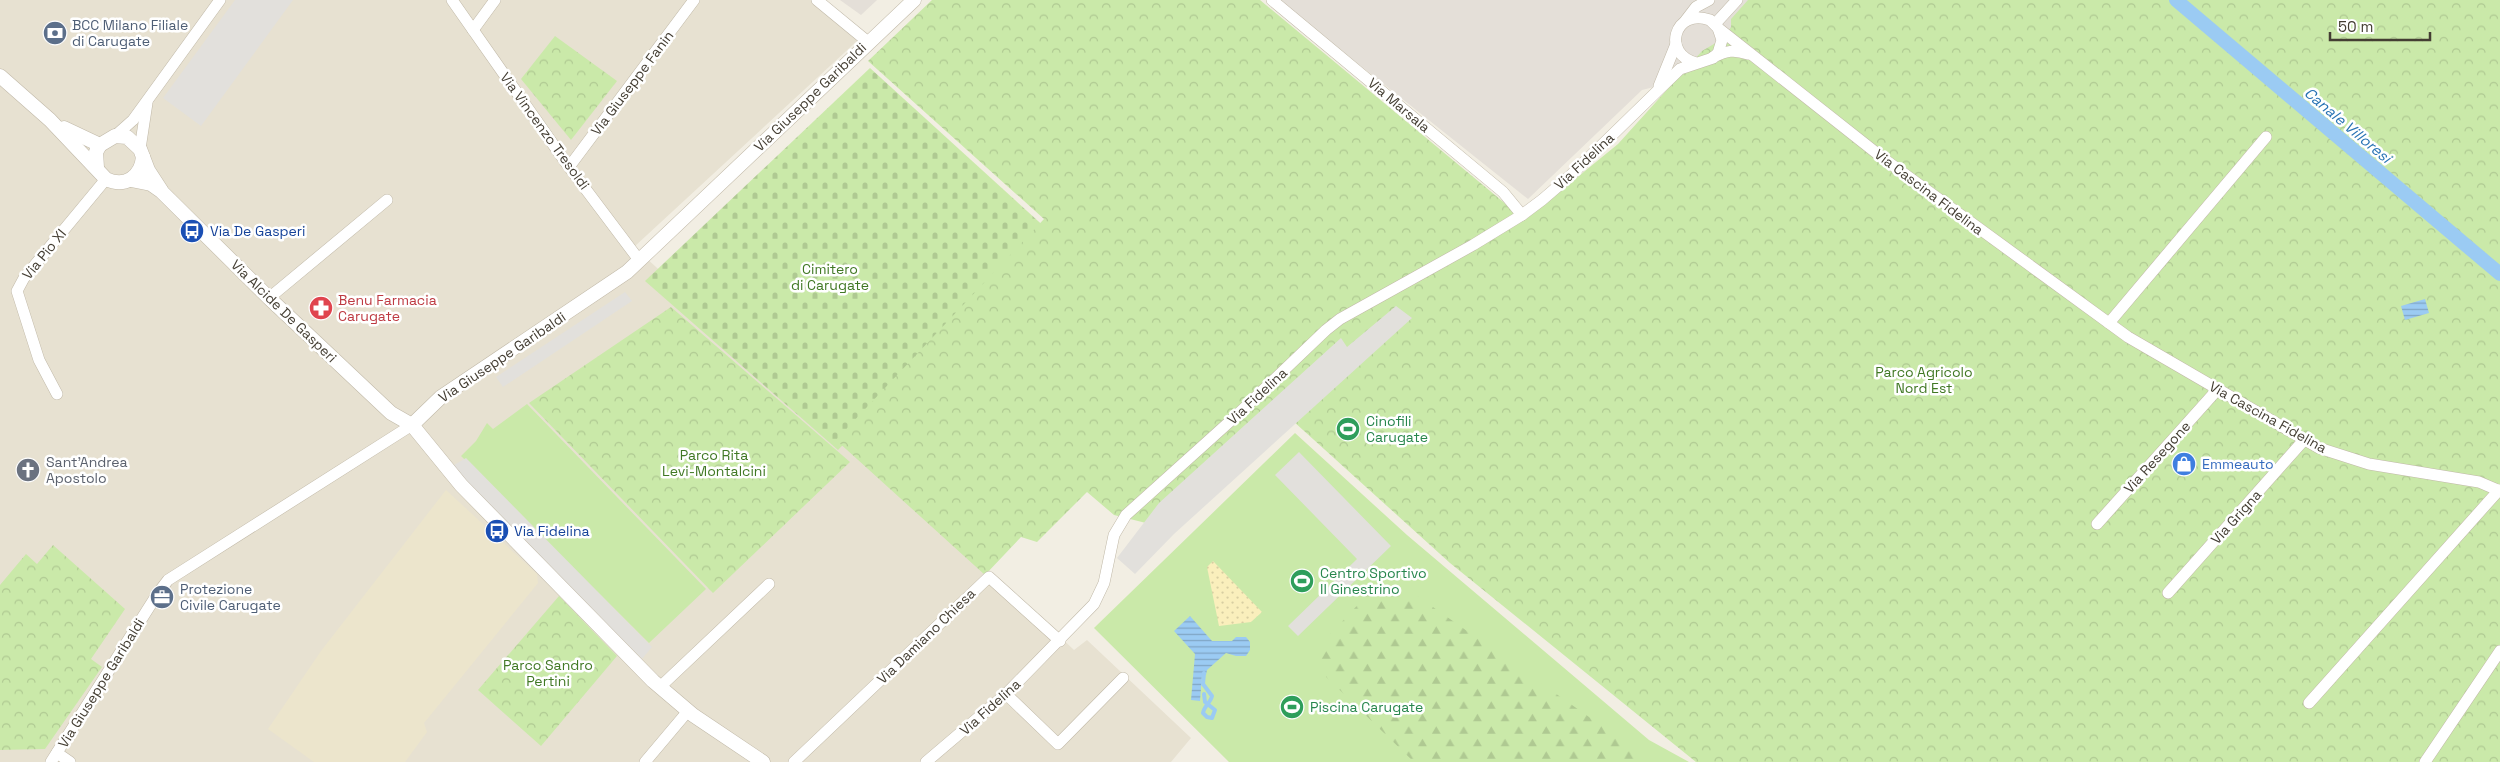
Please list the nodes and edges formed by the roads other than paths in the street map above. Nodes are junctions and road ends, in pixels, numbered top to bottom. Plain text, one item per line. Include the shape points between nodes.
1 (220, 0) edge
2 (452, 0) edge
3 (495, 0) edge
4 (694, 0) edge
5 (817, 0) edge
6 (914, 0) edge
7 (1272, 0) edge
8 (1709, 0) edge
9 (1737, 0) edge
10 (1717, 26) junction
11 (1679, 27) junction
12 (473, 30) junction
13 (868, 42) junction
14 (1676, 44) junction
15 (1754, 56) junction
16 (1713, 58) junction
17 (1697, 63) junction
18 (0, 76) edge
19 (1656, 92) junction
20 (149, 97) junction
21 (50, 120) junction
22 (115, 136) junction
23 (2266, 137) dead end
24 (100, 145) junction
25 (142, 153) junction
26 (569, 166) junction
27 (102, 174) junction
28 (131, 180) junction
29 (161, 191) junction
30 (387, 200) dead end
31 (1522, 215) junction
32 (639, 260) junction
33 (269, 298) junction
34 (2109, 323) junction
35 (2218, 390) junction
36 (57, 394) dead end
37 (412, 425) junction
38 (2304, 440) junction
39 (2499, 490) edge
40 (2097, 524) dead end
41 (769, 584) dead end
42 (2168, 593) dead end
43 (1060, 641) junction
44 (2500, 651) edge
45 (1124, 678) dead end
46 (660, 687) junction
47 (1006, 694) junction
48 (2309, 703) dead end
49 (688, 711) junction
50 (54, 757) edge
51 (70, 762) edge
52 (645, 762) edge
53 (763, 762) edge
54 (794, 762) edge
55 (926, 762) edge
56 (2425, 762) edge

1 - 20 street
2 - 12 street, Via Vincenzo Tresoldi
3 - 12 street
4 - 26 street, Via Giuseppe Fanin
5 - 13 street
6 - 13 street, Via Giuseppe Garibaldi
7 - 31 street, Via Marsala via 1503,192
8 - 11 street via 1696,7
9 - 10 street
10 - 11 street via 1710,20 1697,17 1690,18
10 - 15 street, Via Cascina Fidelina
10 - 16 street via 1722,40
11 - 14 street, Via Fidelina
12 - 26 street, Via Vincenzo Tresoldi
13 - 32 street, Via Giuseppe Garibaldi
14 - 17 street via 1684,57
14 - 19 street, Via Fidelina
15 - 16 street, Via Cascina Fidelina via 1736,50
15 - 34 street, Via Cascina Fidelina via 1884,159
16 - 17 street, Via Fidelina
17 - 19 street, Via Fidelina via 1680,69
18 - 21 street
19 - 31 street, Via Fidelina via 1570,176
20 - 22 street via 126,129
20 - 25 street
21 - 24 street
21 - 27 street
22 - 24 street
22 - 25 street via 127,137
23 - 34 street
24 - 27 street via 96,152
25 - 28 street via 138,173
25 - 29 street, Via Alcide De Gasperi
26 - 32 street, Via Vincenzo Tresoldi
27 - 28 street, Via Alcide De Gasperi via 118,182
27 - 36 street, Via Pio XI via 17,291 39,360
28 - 29 street, Via Alcide De Gasperi via 151,184
29 - 33 street, Via Alcide De Gasperi
30 - 33 street
31 - 43 street, Via Fidelina via 1326,330 1238,415 1126,515 1114,535 1104,584 1097,599
32 - 37 street, Via Giuseppe Garibaldi via 618,278 441,397
33 - 37 street, Via Alcide De Gasperi via 391,413
34 - 35 street, Via Cascina Fidelina
35 - 38 street, Via Cascina Fidelina
35 - 40 street, Via Resegone
37 - 46 street via 461,485
37 - 50 street, Via Giuseppe Garibaldi via 168,580
38 - 39 street, Via Cascina Fidelina via 2329,452 2370,464 2479,482
38 - 42 street, Via Grigna
39 - 48 street, Via Cascina Fidelina
41 - 46 street
43 - 47 street, Via Fidelina
43 - 54 street, Via Damiano Chiesa via 989,577
44 - 56 street
45 - 47 street via 1058,744
46 - 49 street
47 - 55 street, Via Fidelina
49 - 52 street
49 - 53 street
50 - 51 street

